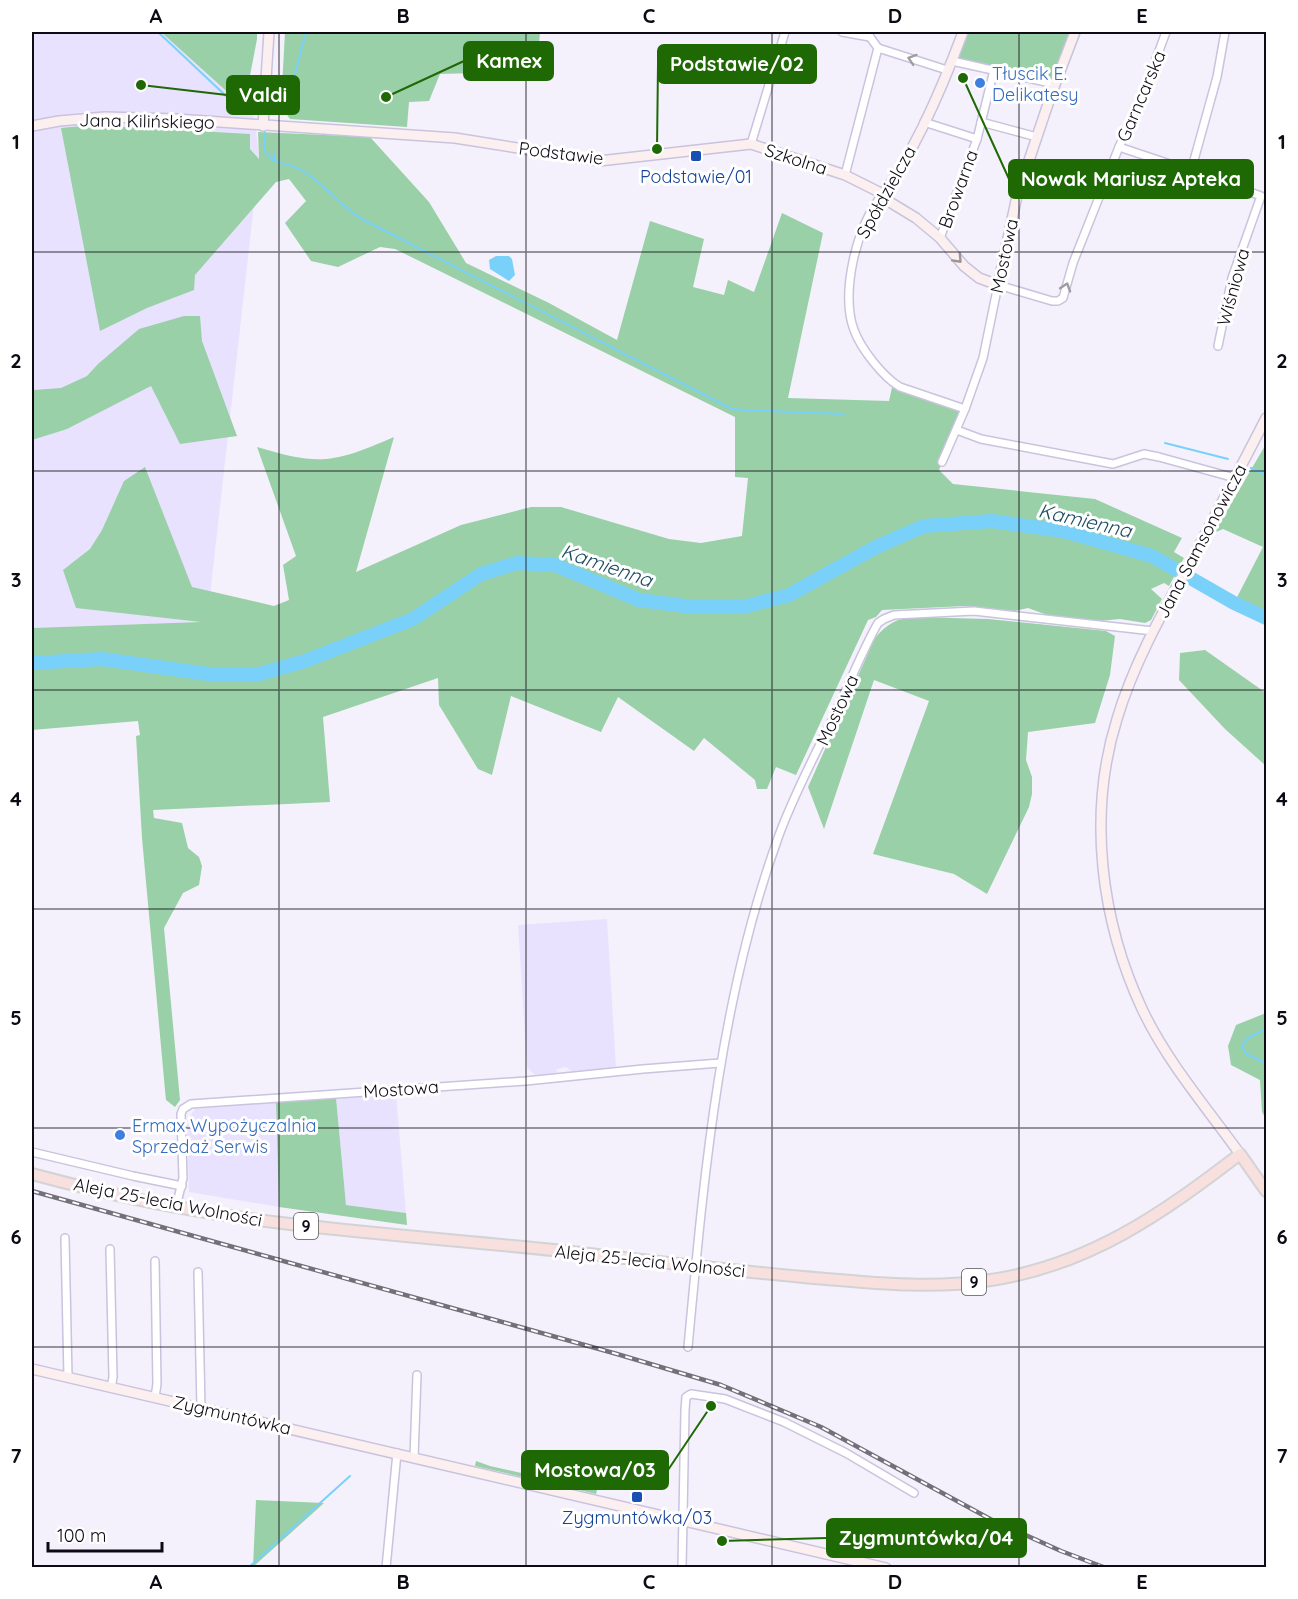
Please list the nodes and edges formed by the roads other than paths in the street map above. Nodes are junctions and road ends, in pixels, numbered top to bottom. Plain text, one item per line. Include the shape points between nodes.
1 (269, 32) edge
2 (784, 32) edge
3 (842, 32) edge
4 (963, 32) edge
5 (1075, 32) edge
6 (1166, 32) edge
7 (1225, 32) edge
8 (872, 34) edge
9 (878, 48) junction
10 (952, 60) junction
11 (946, 70) junction
12 (994, 70) junction
13 (1055, 84) junction
14 (924, 122) junction
15 (981, 122) junction
16 (32, 126) edge
17 (263, 126) junction
18 (407, 134) joint
19 (1037, 137) junction
20 (977, 139) junction
21 (751, 144) junction
22 (1119, 147) junction
23 (1191, 171) junction
24 (845, 175) junction
25 (883, 194) junction
26 (940, 238) junction
27 (998, 285) junction
28 (1218, 346) dead end
29 (965, 409) junction
30 (1266, 418) edge
31 (957, 430) junction
32 (942, 462) dead end
33 (1235, 478) junction
34 (1153, 631) junction
35 (720, 1063) junction
36 (32, 1152) edge
37 (1240, 1154) junction
38 (32, 1174) edge
39 (182, 1185) junction
40 (1266, 1191) edge
41 (177, 1207) junction
42 (65, 1238) dead end
43 (110, 1249) dead end
44 (155, 1261) dead end
45 (696, 1267) junction
46 (198, 1272) dead end
47 (688, 1347) dead end
48 (32, 1369) edge
49 (417, 1375) dead end
50 (68, 1377) junction
51 (111, 1388) junction
52 (155, 1397) junction
53 (201, 1407) junction
54 (397, 1453) junction
55 (414, 1457) junction
56 (914, 1493) dead end
57 (682, 1520) junction
58 (386, 1568) edge
59 (682, 1568) edge
60 (886, 1568) edge

1 - 17 street
2 - 21 street, Szkolna
3 - 8 street
4 - 10 street, Spółdzielcza
5 - 13 street, Mostowa
6 - 22 street, Garncarska
7 - 23 street
8 - 9 street
11 -> 9 street
9 - 24 street
10 - 11 street, Spółdzielcza
10 - 12 street
11 - 14 street, Spółdzielcza
12 - 13 street
12 - 15 street, Browarna
13 - 19 street, Mostowa
14 - 20 street
14 - 25 street, Spółdzielcza
15 - 19 street
15 - 20 street, Browarna
16 - 17 street, Jana Kilińskiego via 113,117
17 - 18 street, Jana Kilińskiego
18 - 21 street, Podstawie via 599,161
19 - 27 street, Mostowa via 1017,196
20 - 26 street, Browarna
21 - 24 street, Szkolna
22 - 23 street, Wiśniowa
27 -> 22 street, Garncarska via 1052,301 1063,298
23 - 28 street, Wiśniowa via 1261,195 1232,278
24 - 25 street, Szkolna
25 - 26 street, Browarna
25 - 29 street, Spółdzielcza via 854,252 850,283 854,332 893,383
26 -> 27 street, Browarna via 964,266 979,278
27 - 29 street, Mostowa via 983,358
29 - 31 street, Mostowa
30 - 33 street, Jana Samsonowicza
31 - 32 street, Mostowa
31 - 33 street via 981,439 1113,464 1144,454
33 - 34 street, Jana Samsonowicza
34 - 35 street, Mostowa via 974,611 894,615 878,623 779,836 753,924
34 - 37 street, Jana Samsonowicza via 1116,720 1108,759 1102,826 1107,897 1118,946 1144,1013 1173,1061
35 - 39 street, Mostowa via 191,1104 181,1114
35 - 45 street, Mostowa
36 - 39 street
37 - 40 main road
37 - 45 main road, Aleja 25-lecia Wolności / 9 via 1182,1198 1123,1235 1018,1275 929,1286
38 - 41 main road, Aleja 25-lecia Wolności / 9
39 - 41 street, Mostowa
41 - 45 main road, Aleja 25-lecia Wolności / 9 via 286,1224
42 - 50 street
43 - 51 street
44 - 52 street
45 - 47 street, Mostowa
46 - 53 street
48 - 50 street, Zygmuntówka
49 - 55 street
50 - 51 street, Zygmuntówka
51 - 52 street, Zygmuntówka
52 - 53 street, Zygmuntówka
53 - 54 street, Zygmuntówka
54 - 55 street, Zygmuntówka
54 - 58 street
55 - 57 street, Zygmuntówka
56 - 57 street via 783,1422 725,1399 698,1394 686,1396
57 - 59 street
57 - 60 street, Zygmuntówka

